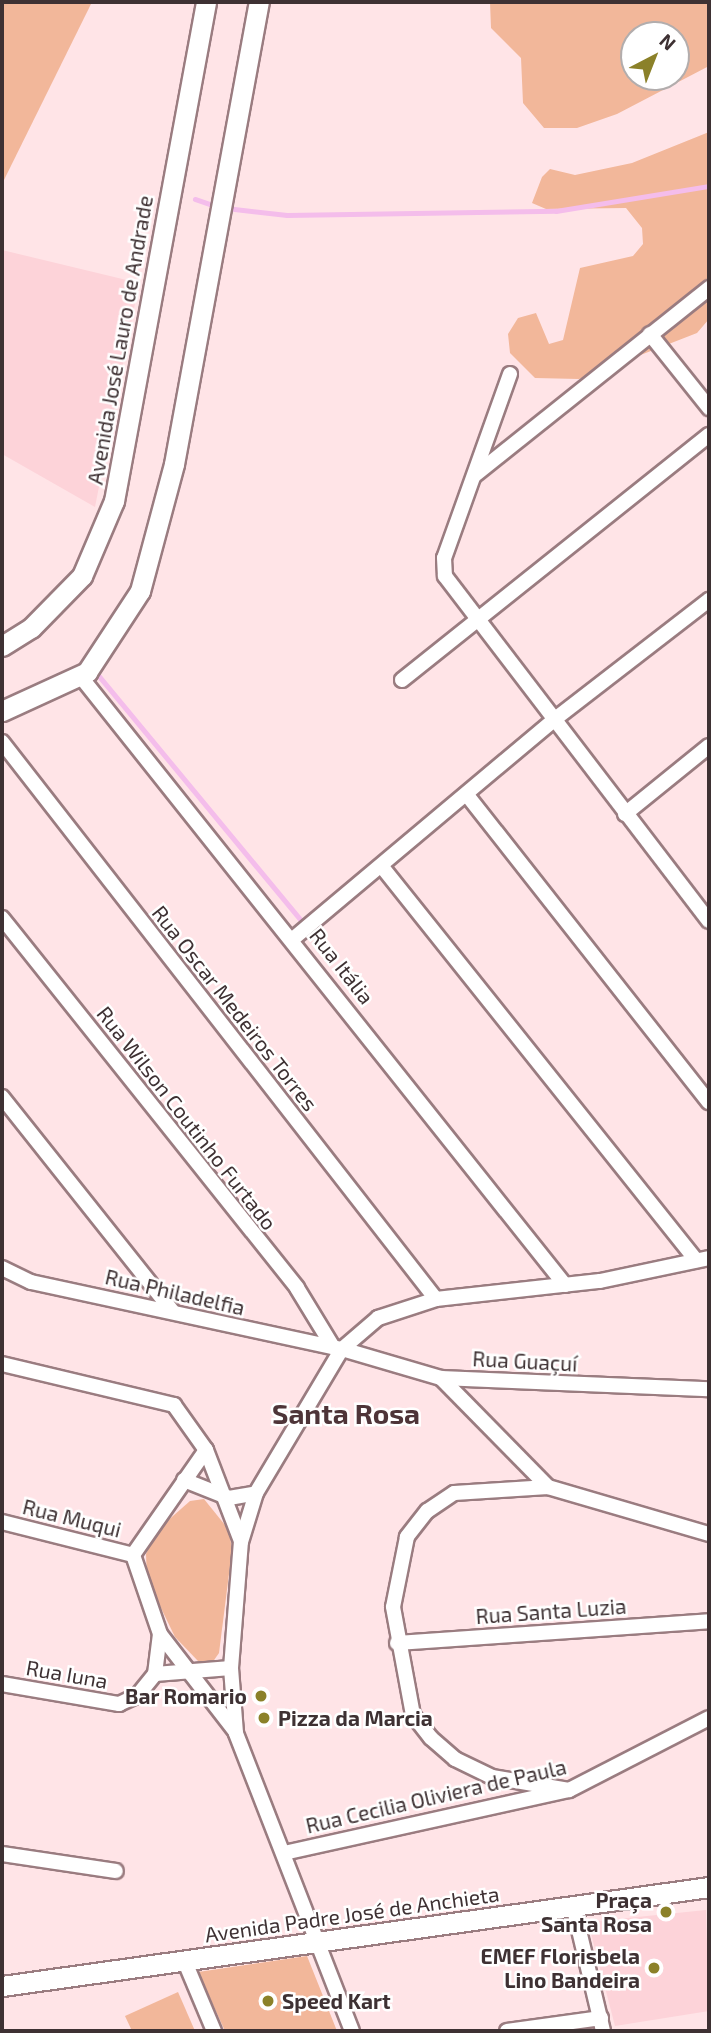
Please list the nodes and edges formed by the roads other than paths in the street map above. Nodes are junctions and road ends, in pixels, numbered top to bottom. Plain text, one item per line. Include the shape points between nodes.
1 (206, 2) edge
2 (259, 2) edge
3 (709, 288) edge
4 (650, 334) junction
5 (510, 374) dead end
6 (709, 408) edge
7 (709, 436) edge
8 (474, 477) junction
9 (709, 600) edge
10 (475, 622) junction
11 (2, 646) edge
12 (88, 670) junction
13 (402, 680) dead end
14 (2, 711) edge
15 (555, 719) junction
16 (2, 742) edge
17 (709, 746) edge
18 (467, 795) junction
19 (625, 814) junction
20 (383, 868) junction
21 (707, 913) edge
22 (2, 918) edge
23 (294, 938) junction
24 (2, 1097) edge
25 (709, 1102) edge
26 (703, 1259) edge
27 (2, 1268) edge
28 (565, 1285) junction
29 (436, 1300) junction
30 (172, 1311) junction
31 (338, 1348) junction
32 (2, 1364) edge
33 (441, 1377) junction
34 (709, 1389) edge
35 (206, 1450) junction
36 (184, 1480) junction
37 (548, 1487) junction
38 (256, 1493) junction
39 (229, 1498) junction
40 (2, 1522) edge
41 (709, 1534) edge
42 (241, 1542) junction
43 (133, 1555) junction
44 (709, 1621) edge
45 (160, 1634) junction
46 (397, 1643) junction
47 (231, 1668) junction
48 (192, 1671) junction
49 (155, 1674) junction
50 (2, 1684) edge
51 (709, 1718) edge
52 (236, 1733) junction
53 (569, 1790) junction
54 (284, 1853) junction
55 (2, 1854) edge
56 (116, 1871) dead end
57 (709, 1887) edge
58 (573, 1905) junction
59 (316, 1941) junction
60 (185, 1962) junction
61 (2, 1986) edge
62 (602, 2025) edge
63 (214, 2031) edge
64 (352, 2031) edge
65 (507, 2031) edge

1 - 11 street, Avenida José Lauro de Andrade via 114,501 82,576 31,628
2 - 12 street via 174,464 140,591
3 - 4 street
4 - 6 street
4 - 8 street
5 - 8 street
7 - 10 street
8 - 10 street via 444,558 451,592
9 - 15 street
10 - 13 street
10 - 15 street
12 - 14 street
12 - 23 street, Rua Itália
15 - 18 street
15 - 19 street
16 - 29 street, Rua Oscar Medeiros Torres
17 - 19 street
18 - 20 street
18 - 25 street
19 - 21 street
20 - 23 street
20 - 26 street
22 - 31 street, Rua Wilson Coutinho Furtado via 297,1288
23 - 28 street, Rua Itália
24 - 30 street
26 - 28 street
27 - 30 street, Rua Philadelfia via 19,1279
28 - 29 street
29 - 31 street via 378,1318
30 - 31 street, Rua Philadelfia
31 - 33 street, Rua Guaçuí
31 - 38 street
32 - 35 street via 159,1399 186,1415
33 - 34 street, Rua Guaçuí
33 - 37 street
35 - 36 street
35 - 39 street
36 - 39 street
36 - 43 street
37 - 41 street
37 - 46 street via 454,1493 427,1511 407,1537 395,1572
38 - 39 street
38 - 42 street
39 - 42 street
40 - 43 street, Rua Muqui
42 - 47 street
43 - 45 street
44 - 46 street, Rua Santa Luzia
45 - 48 street
45 - 49 street
46 - 53 street via 413,1715 455,1759 492,1777
47 - 48 street
47 - 52 street
48 - 49 street
48 - 52 street
49 - 50 street, Rua Iuna via 138,1695 119,1704
51 - 53 street, Rua Cecilia Oliviera de Paula
52 - 54 street
53 - 54 street, Rua Cecilia Oliviera de Paula
54 - 59 street
55 - 56 street
57 - 58 street, Avenida Padre José de Anchieta
58 - 59 street, Avenida Padre José de Anchieta
58 - 62 street
59 - 60 street, Avenida Padre José de Anchieta
59 - 64 street
60 - 61 street, Avenida Padre José de Anchieta
60 - 63 street
62 - 65 street

